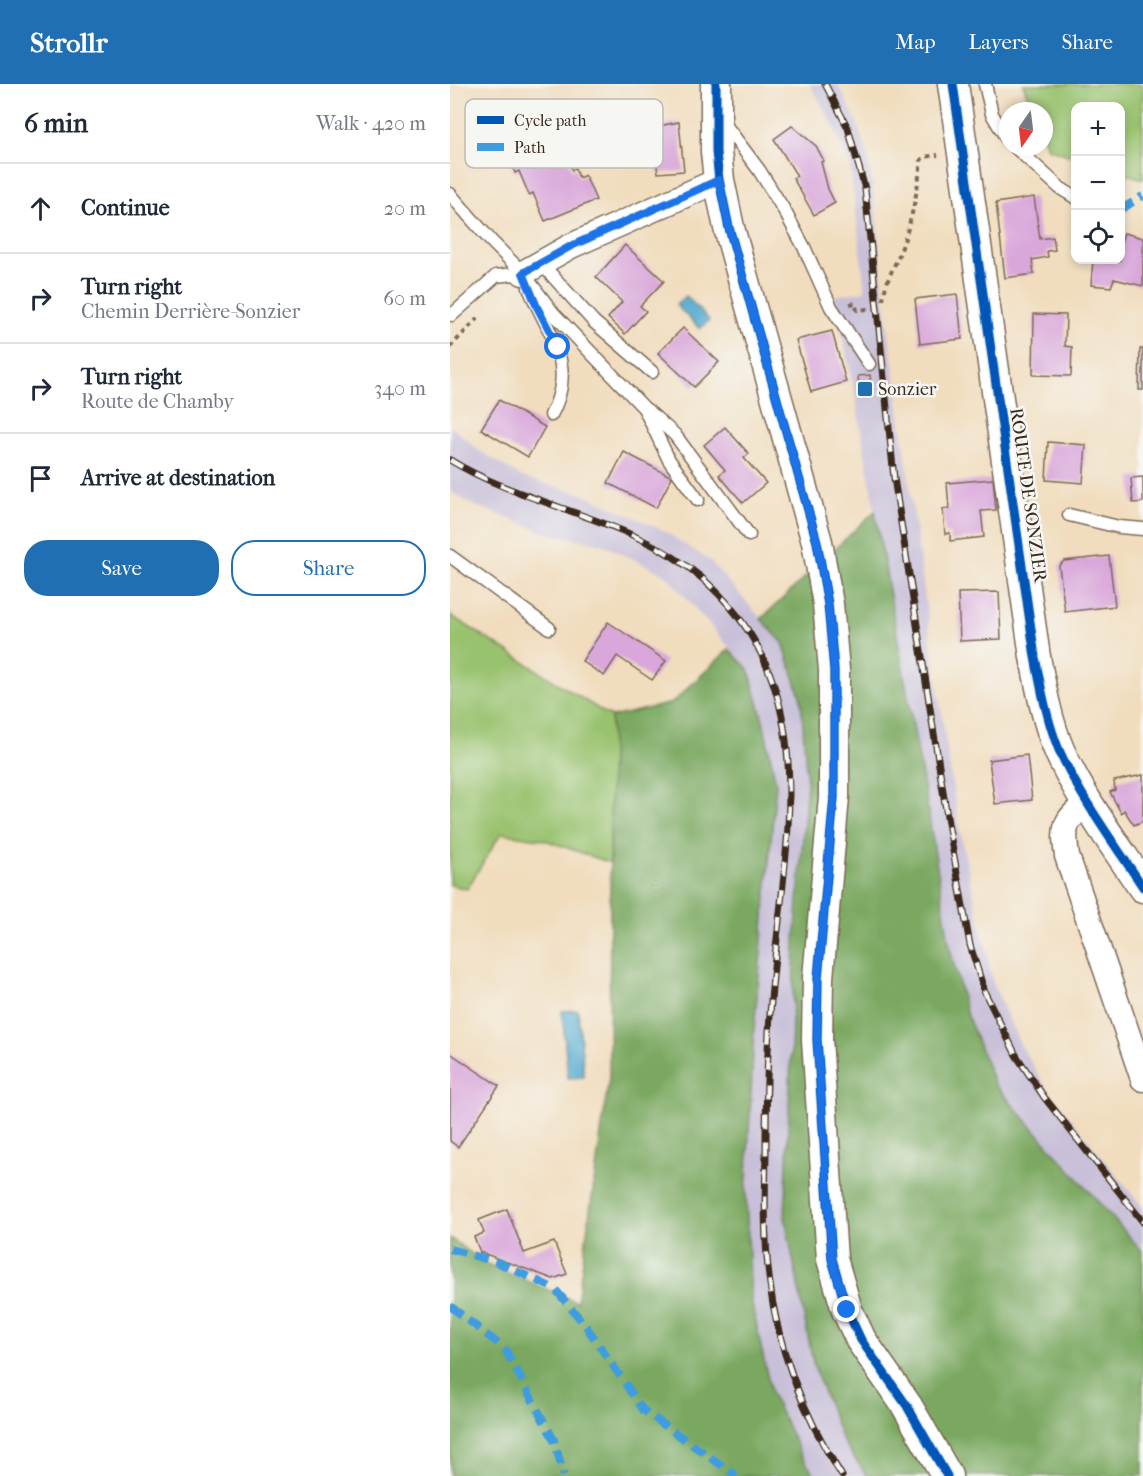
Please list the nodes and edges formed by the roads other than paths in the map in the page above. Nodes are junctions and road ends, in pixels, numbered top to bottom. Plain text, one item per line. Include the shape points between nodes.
1 (716, 84) edge
2 (953, 84) edge
3 (985, 84) edge
4 (999, 126) edge
5 (717, 154) junction
6 (1025, 156) edge
7 (450, 194) edge
8 (1071, 195) edge
9 (532, 268) junction
10 (452, 315) dead end
11 (869, 364) dead end
12 (652, 372) dead end
13 (644, 408) junction
14 (551, 415) dead end
15 (698, 500) dead end
16 (1069, 515) dead end
17 (1143, 529) edge
18 (749, 535) dead end
19 (450, 556) edge
20 (549, 627) dead end
21 (1088, 803) junction
22 (1143, 887) edge
23 (1143, 1079) edge
24 (947, 1476) edge

1 - 5 street
2 - 21 street, ROUTE DE SONZIER via 1035,657 1058,747
3 - 4 lane
5 - 9 street
5 - 11 lane via 729,130 759,170 804,246 831,307
5 - 24 street via 732,239 817,542 828,604 834,669 834,797 818,978 817,1040 832,1260 861,1340 907,1406
6 - 8 lane
7 - 9 lane via 490,241
9 - 10 lane via 496,276
9 - 12 lane
9 - 13 lane via 554,314
9 - 14 lane via 537,307 558,347 562,377 559,400
13 - 15 lane via 669,460
13 - 18 lane via 675,435
16 - 17 lane via 1119,528
19 - 20 lane
21 - 22 street, ROUTE DE SONZIER
21 - 23 street via 1071,817 1064,831 1067,856

